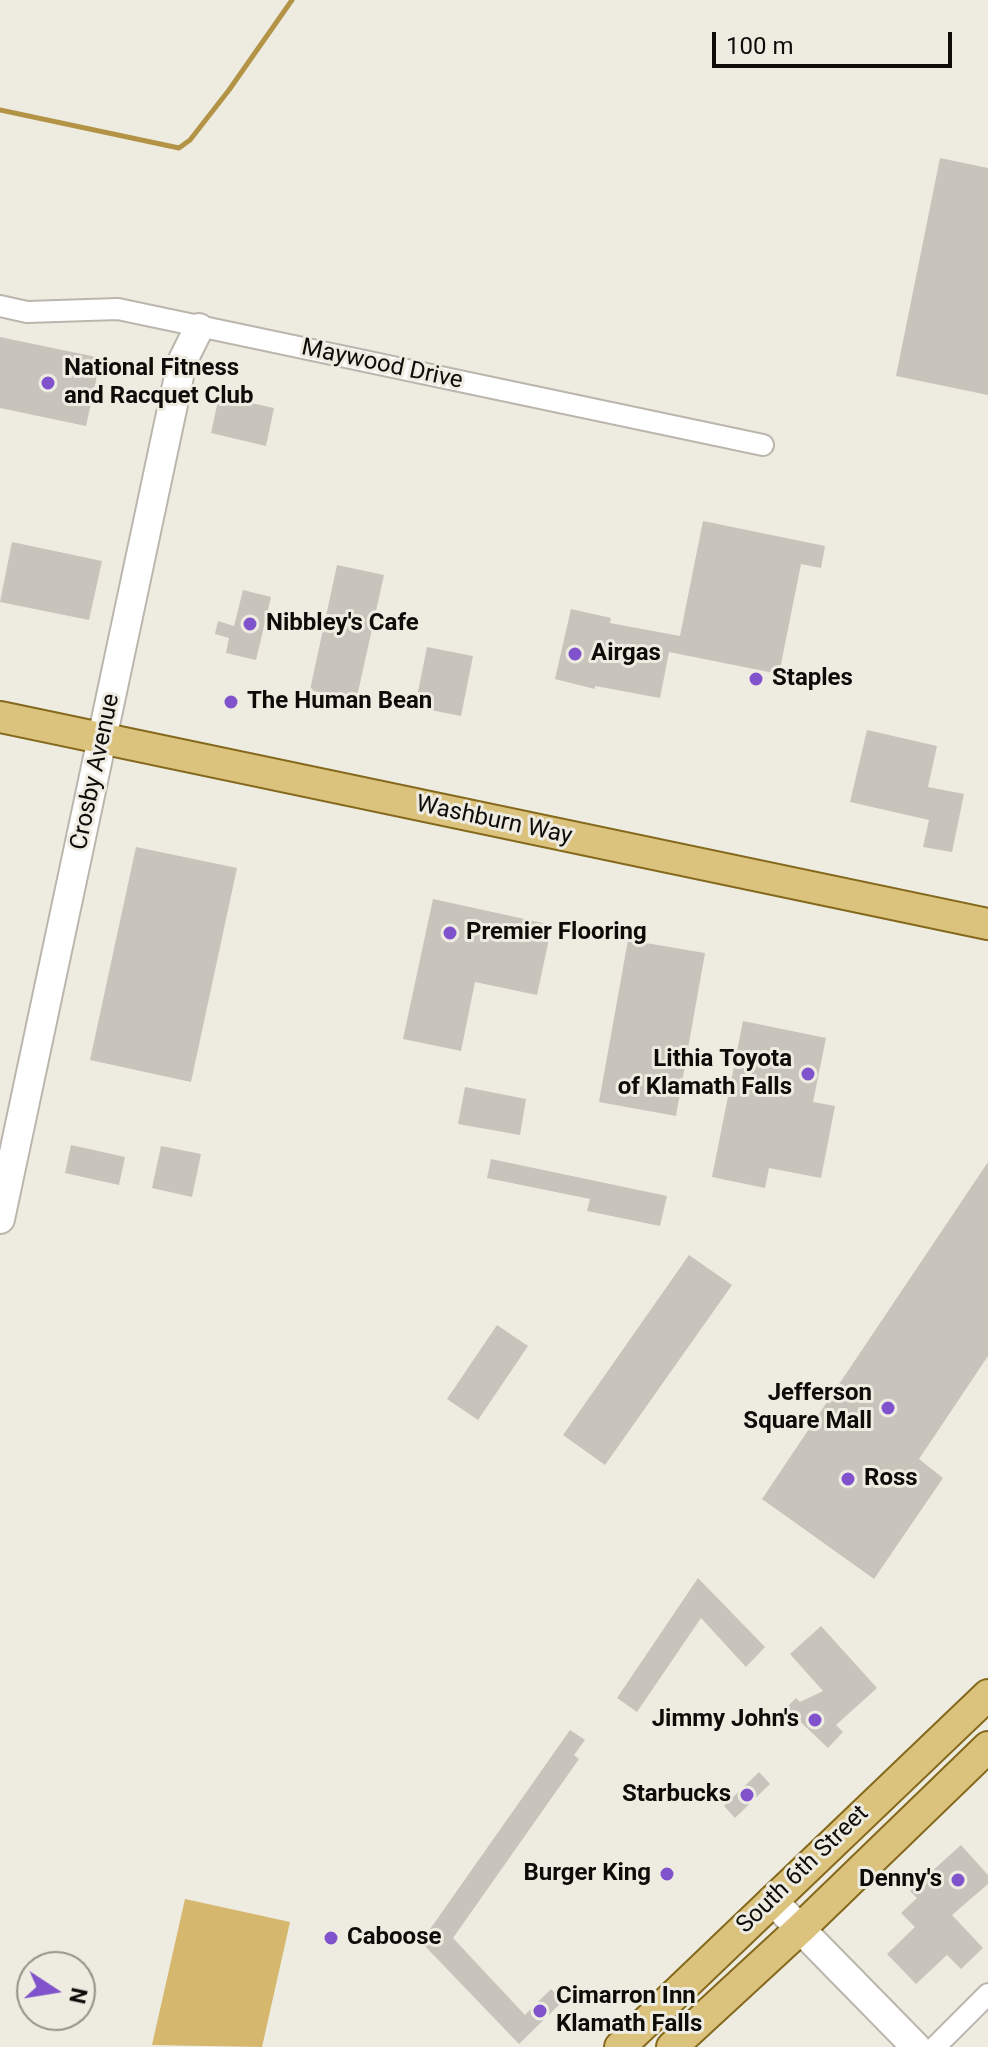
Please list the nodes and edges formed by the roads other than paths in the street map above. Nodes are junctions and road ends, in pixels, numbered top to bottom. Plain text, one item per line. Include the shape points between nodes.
1 (0, 306) edge
2 (199, 328) junction
3 (763, 445) dead end
4 (0, 717) edge
5 (102, 739) junction
6 (988, 924) edge
7 (3, 1188) edge
8 (0, 1219) edge
9 (988, 1695) edge
10 (988, 1747) edge
11 (772, 1900) junction
12 (800, 1929) junction
13 (988, 1994) edge
14 (620, 2047) edge
15 (672, 2047) edge
16 (916, 2047) edge
17 (935, 2047) edge

1 - 2 street, Maywood Drive via 27,312 118,309
2 - 3 street, Maywood Drive
2 - 5 street, Crosby Avenue via 182,362
4 - 5 main road, Washburn Way
5 - 6 main road, Washburn Way
5 - 7 street, Crosby Avenue
7 - 8 street, Crosby Avenue
9 - 11 main road, South 6th Street
10 - 12 main road, South 6th Street
11 - 12 street
11 - 14 main road, South 6th Street
12 - 15 main road, South 6th Street
12 - 16 street
13 - 17 street

